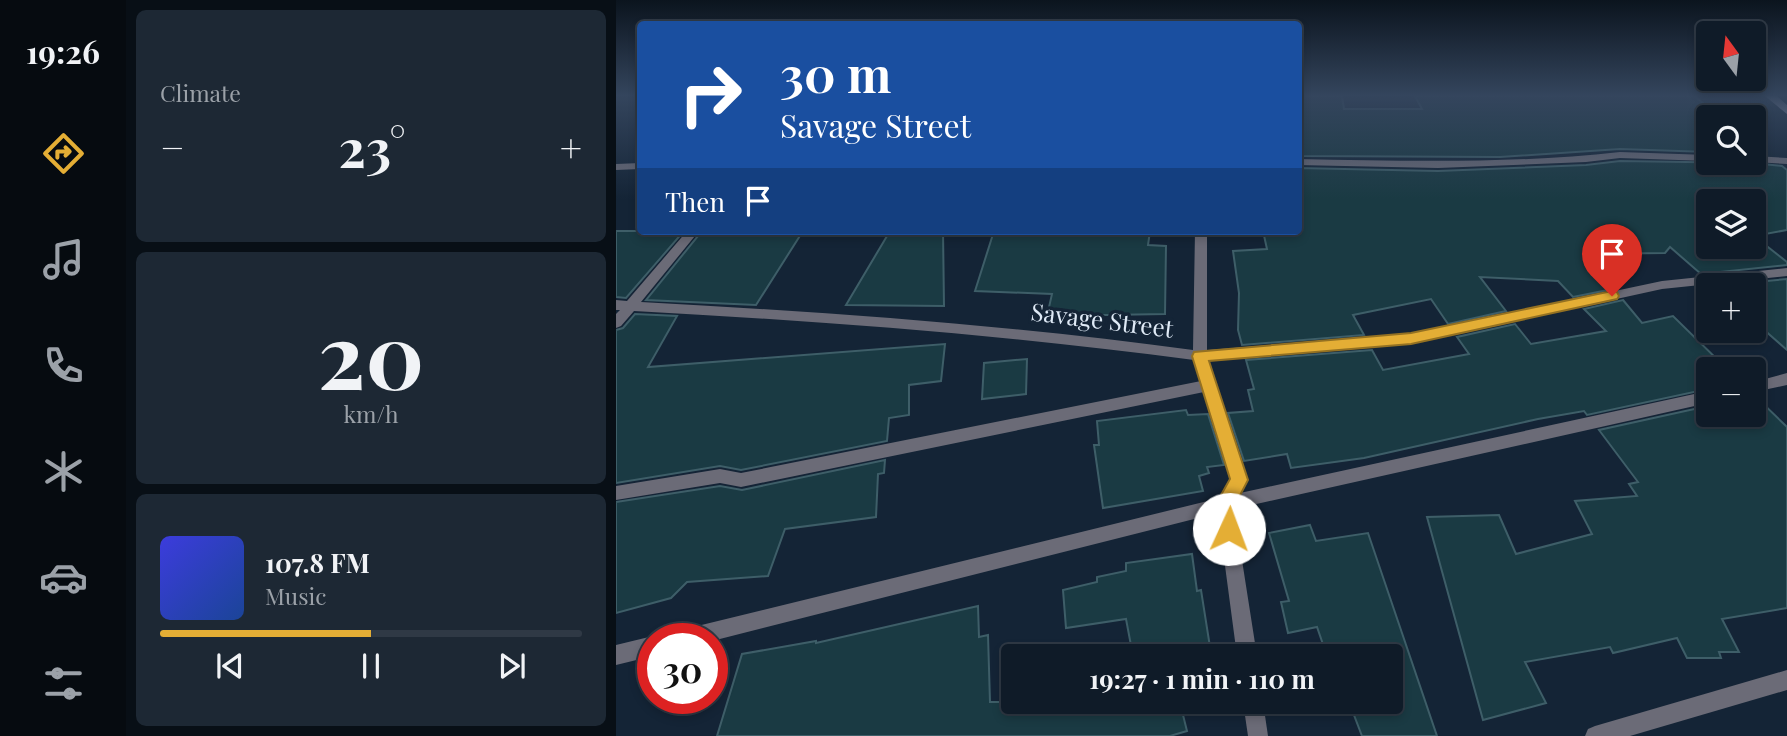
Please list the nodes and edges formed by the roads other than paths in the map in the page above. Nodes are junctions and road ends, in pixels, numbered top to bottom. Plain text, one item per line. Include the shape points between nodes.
1 (1696, 158) edge
2 (1766, 159) edge
3 (1787, 160) edge
4 (1302, 163) edge
5 (637, 166) edge
6 (616, 167) edge
7 (689, 235) edge
8 (1201, 235) edge
9 (1787, 272) edge
10 (616, 305) edge
11 (631, 305) junction
12 (616, 323) edge
13 (1200, 356) junction
14 (1787, 379) edge
15 (1766, 384) edge
16 (1210, 385) junction
17 (1696, 400) edge
18 (616, 493) edge
19 (1225, 504) junction
20 (728, 627) edge
21 (1245, 644) edge
22 (637, 650) edge
23 (616, 655) edge
24 (1787, 680) edge
25 (1255, 714) edge
26 (1258, 736) edge
27 (1595, 736) edge

1 - 4 street via 1620,155 1438,165
2 - 3 street
5 - 6 street
7 - 11 street
8 - 13 street
9 - 13 street, Savage Street via 1662,285 1411,339
10 - 11 street, Savage Street
11 - 12 street
11 - 13 street, Savage Street via 835,317
13 - 16 street
14 - 15 street
16 - 18 street via 741,480 720,477
16 - 19 street via 1239,480
17 - 19 street
19 - 20 street
19 - 21 street
22 - 23 street
24 - 27 street
25 - 26 street

